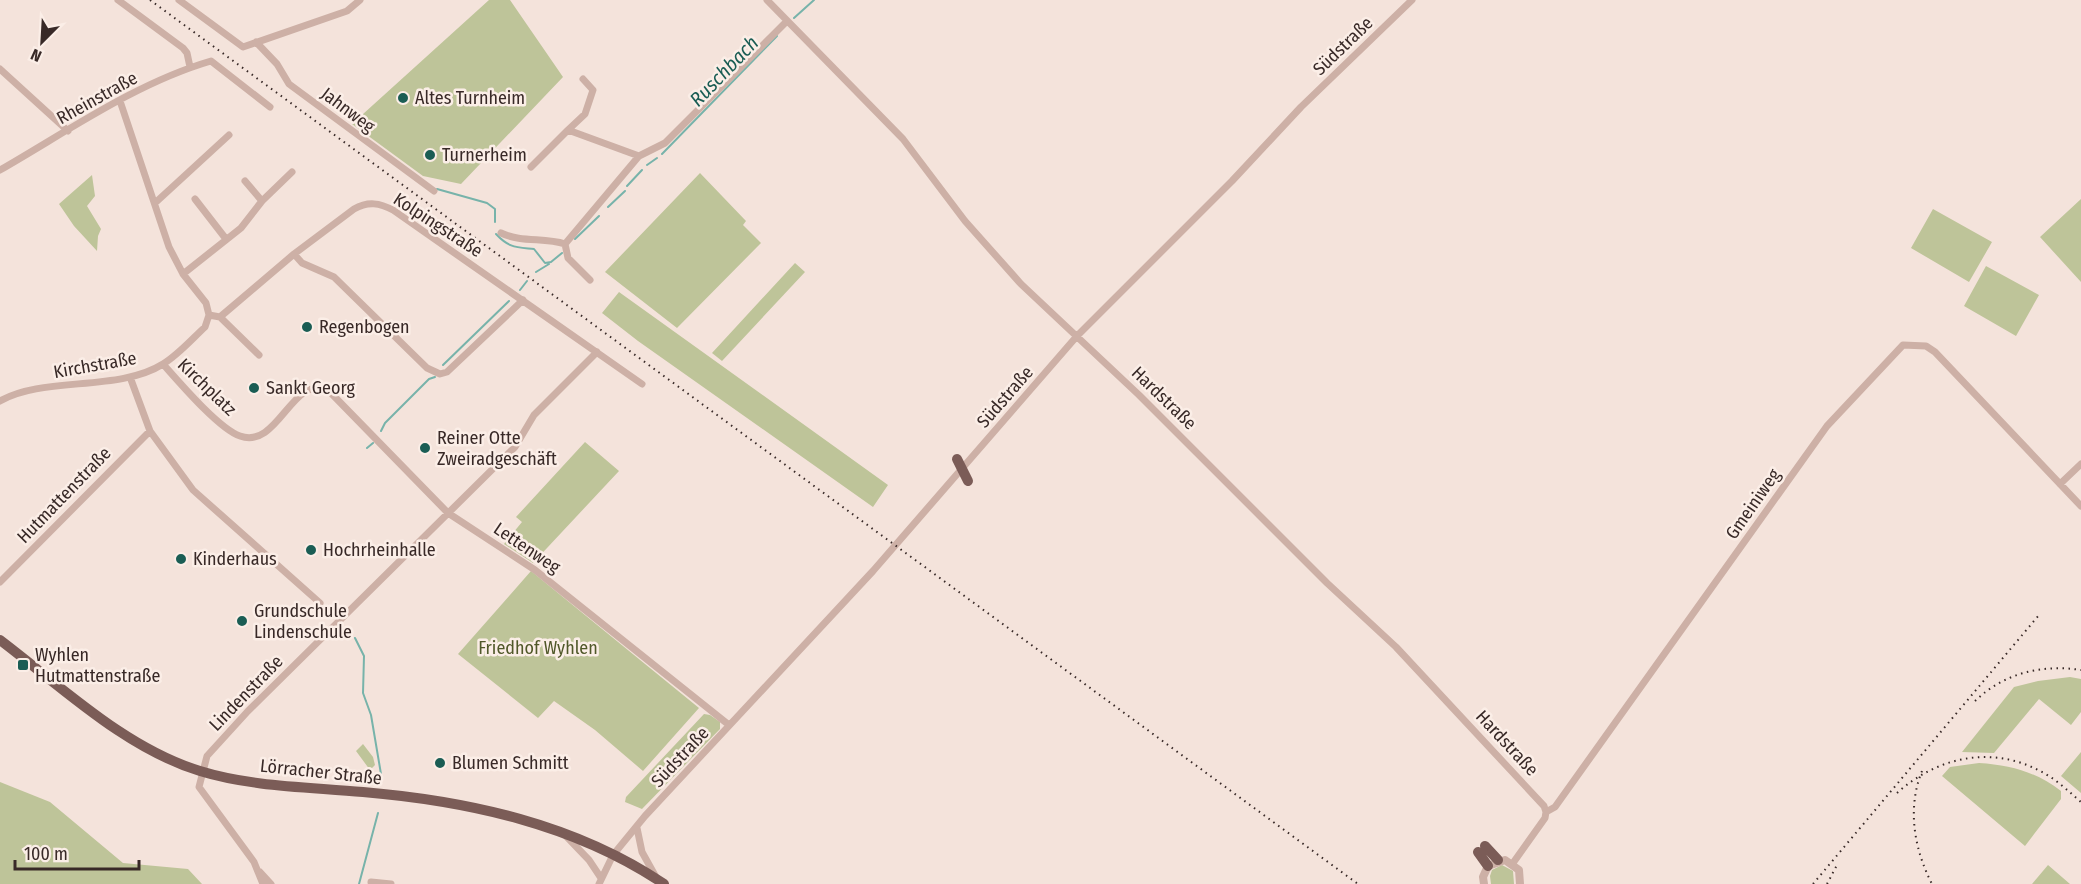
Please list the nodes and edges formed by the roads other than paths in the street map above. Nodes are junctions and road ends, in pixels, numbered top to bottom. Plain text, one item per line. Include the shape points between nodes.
1 (118, 0) edge
2 (179, 0) edge
3 (360, 0) edge
4 (767, 0) edge
5 (1412, 0) edge
6 (788, 21) junction
7 (256, 42) junction
8 (190, 67) junction
9 (0, 69) edge
10 (583, 79) dead end
11 (120, 101) junction
12 (270, 107) dead end
13 (568, 130) junction
14 (68, 131) junction
15 (229, 135) dead end
16 (639, 156) junction
17 (531, 167) dead end
18 (0, 170) edge
19 (292, 172) dead end
20 (245, 181) dead end
21 (434, 191) dead end
22 (195, 199) dead end
23 (262, 201) junction
24 (155, 203) junction
25 (501, 233) dead end
26 (226, 239) junction
27 (565, 244) junction
28 (294, 254) junction
29 (183, 274) junction
30 (590, 280) dead end
31 (522, 300) junction
32 (209, 315) junction
33 (220, 317) junction
34 (1077, 336) junction
35 (597, 352) junction
36 (260, 355) dead end
37 (163, 364) junction
38 (130, 377) junction
39 (642, 384) dead end
40 (318, 387) joint
41 (0, 401) edge
42 (150, 431) junction
43 (957, 459) dead end
44 (2081, 464) edge
45 (968, 481) dead end
46 (2060, 484) junction
47 (2081, 506) edge
48 (448, 513) junction
49 (0, 582) edge
50 (320, 603) dead end
51 (0, 640) edge
52 (729, 725) junction
53 (201, 772) junction
54 (1546, 812) junction
55 (637, 828) junction
56 (563, 833) junction
57 (613, 855) junction
58 (1498, 860) junction
59 (1514, 864) junction
60 (1488, 866) junction
61 (258, 870) junction
62 (600, 881) edge
63 (371, 882) dead end
64 (660, 882) edge
65 (263, 884) edge
66 (271, 884) edge
67 (391, 884) edge
68 (1484, 884) edge
69 (1520, 884) edge

1 - 8 street via 183,48
2 - 7 street via 243,47
3 - 7 street via 347,11
4 - 6 street, Hardstraße
5 - 34 street, Südstraße via 1301,107
6 - 16 street via 665,143
6 - 34 street, Hardstraße via 903,140 995,257
7 - 21 street, Jahnweg via 289,84
8 - 11 street, Rheinstraße
8 - 12 street, Rheinstraße via 211,61
9 - 14 street
10 - 13 street via 593,90 585,114
11 - 14 street, Rheinstraße
11 - 24 street
13 - 16 street
13 - 17 street
14 - 18 street, Rheinstraße
15 - 24 street
16 - 27 street
19 - 23 street
20 - 23 street
22 - 26 street
23 - 26 street via 241,228
24 - 29 street via 169,247
25 - 27 street via 518,240 554,240
26 - 29 street
27 - 30 street via 568,258
28 - 31 street, Kolpingstraße via 359,206 381,204
28 - 31 street via 302,263 334,277 427,368 440,374 447,372
28 - 33 street, Kolpingstraße
29 - 32 street via 206,303
31 - 35 street, Kolpingstraße
32 - 33 street
32 - 37 street, Kirchstraße via 205,327
33 - 36 street
34 - 52 street, Südstraße via 873,571
34 - 54 street, Hardstraße via 1396,648
35 - 39 street, Kolpingstraße
35 - 48 street, Lindenstraße via 534,415 515,447
37 - 38 street, Kirchstraße
37 - 40 street, Kirchplatz via 211,415 239,436 261,435 303,393
38 - 41 street, Kirchstraße via 24,392
38 - 42 street
40 - 48 street, Lettenweg via 329,391 347,408
42 - 49 street, Hutmattenstraße
42 - 50 street via 193,490
43 - 45 main road, bridge
44 - 46 street
46 - 47 street, Gmeiniweg
46 - 54 street, Gmeiniweg via 1935,352 1926,346 1903,345 1827,426 1562,798
48 - 52 street, Lettenweg via 535,570
48 - 53 street, Lindenstraße via 248,711 207,756
51 - 53 main road, Lörracher Straße via 128,736
52 - 55 street, Südstraße
53 - 56 main road, Lörracher Straße via 236,780 460,804
53 - 61 street via 201,794
54 - 59 street, Gmeiniweg
55 - 57 street, Südstraße
55 - 64 street via 642,852
56 - 57 main road, Lörracher Straße
56 - 62 street via 589,860
57 - 62 street, Südstraße
57 - 64 main road, Lörracher Straße
58 - 59 street
58 - 60 street
58 - 60 main road via 1481,849
59 - 69 street via 1519,870
60 - 68 street
61 - 65 street
61 - 66 street
63 - 67 street

